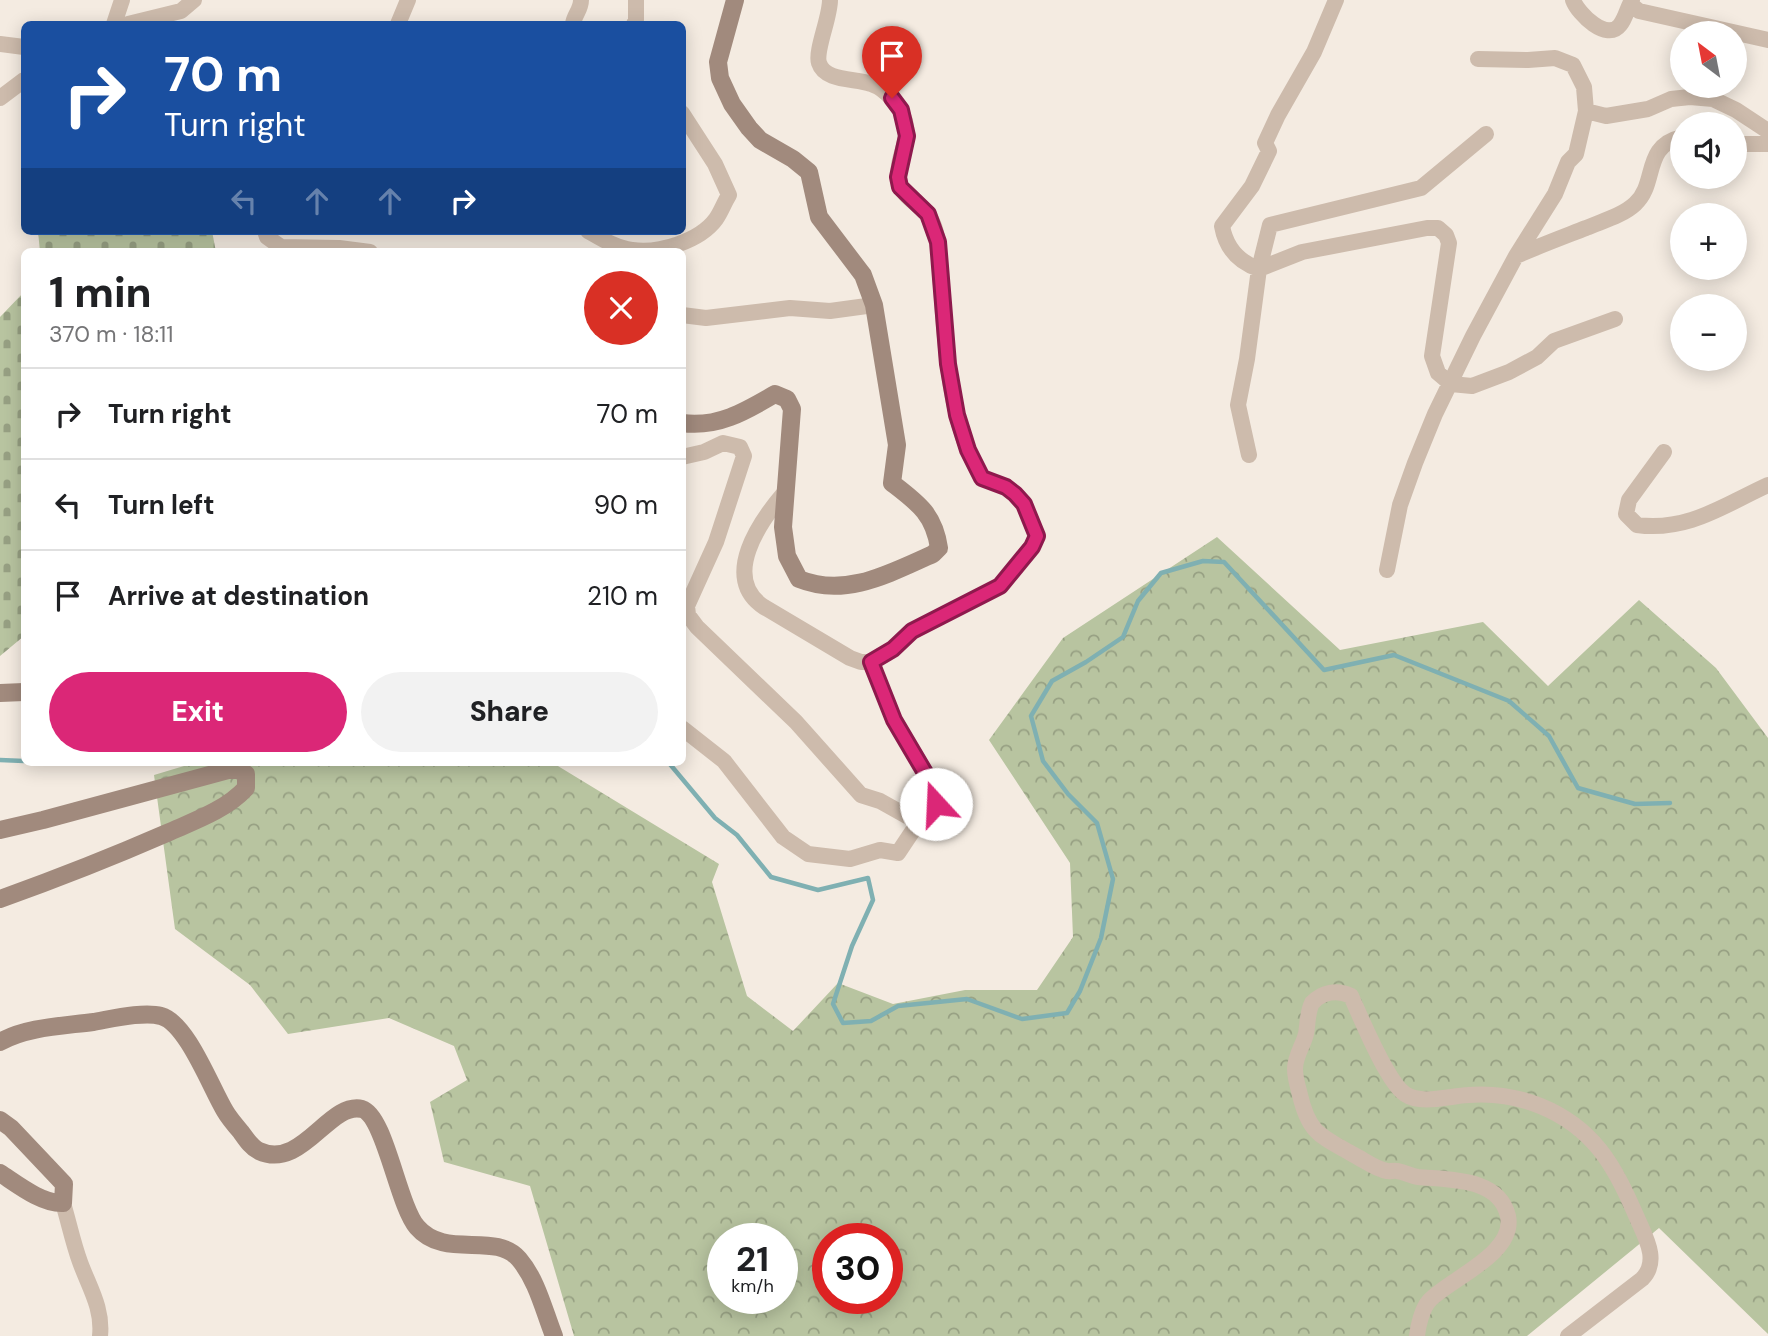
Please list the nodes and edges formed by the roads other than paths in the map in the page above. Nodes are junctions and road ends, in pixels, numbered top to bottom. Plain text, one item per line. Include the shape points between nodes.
1 (122, 0) edge
2 (194, 0) edge
3 (408, 0) edge
4 (581, 0) edge
5 (636, 0) edge
6 (735, 0) edge
7 (830, 0) edge
8 (1336, 0) edge
9 (1573, 0) edge
10 (1631, 2) edge
11 (115, 21) edge
12 (140, 21) edge
13 (399, 21) edge
14 (573, 21) edge
15 (636, 21) edge
16 (1768, 40) edge
17 (0, 44) edge
18 (21, 47) edge
19 (1478, 59) dead end
20 (21, 82) edge
21 (0, 97) edge
22 (1586, 111) junction
23 (686, 119) edge
24 (1768, 131) edge
25 (1486, 134) dead end
26 (1670, 143) edge
27 (1747, 144) edge
28 (1768, 145) edge
29 (266, 235) edge
30 (595, 235) edge
31 (340, 248) edge
32 (624, 248) edge
33 (660, 248) edge
34 (1516, 256) junction
35 (1259, 270) junction
36 (874, 306) junction
37 (686, 316) edge
38 (1615, 318) dead end
39 (1451, 384) junction
40 (686, 423) edge
41 (1664, 452) dead end
42 (1248, 455) dead end
43 (686, 456) edge
44 (1768, 485) edge
45 (785, 492) junction
46 (1387, 570) dead end
47 (871, 662) junction
48 (21, 692) edge
49 (0, 693) edge
50 (686, 731) edge
51 (920, 820) junction
52 (0, 830) edge
53 (0, 899) edge
54 (0, 1042) edge
55 (0, 1120) edge
56 (0, 1173) edge
57 (63, 1203) junction
58 (100, 1336) edge
59 (554, 1336) edge
60 (1418, 1336) edge
61 (1568, 1336) edge

1 - 11 street
2 - 12 street via 181,11
3 - 13 street
4 - 14 street
5 - 15 street
6 - 36 street via 718,62 724,87 760,140 809,172 819,217 857,266
7 - 47 street via 819,63 834,76 873,84 901,110 907,136 898,177 908,197 928,214 938,242 948,364 968,450 982,478 1006,487 1024,504 1037,536 1000,586 912,631
8 - 35 street via 1314,52 1265,142 1269,151 1252,186 1222,226 1225,243 1248,266
9 - 10 street via 1585,18 1606,31 1620,25
10 - 16 street via 1639,11
17 - 18 street
19 - 22 street via 1555,58 1573,65 1584,87
20 - 21 street
22 - 24 street via 1606,116 1648,109 1671,99 1713,99
22 - 34 street via 1576,154
23 - 33 street via 729,195 715,220 698,236
25 - 35 street via 1421,188 1270,225
26 - 34 street via 1661,147 1651,163 1646,189 1635,204
27 - 28 street
29 - 31 street via 281,247
30 - 32 street
34 - 39 street
35 - 39 street via 1302,252 1438,228 1450,243 1432,356 1438,373
35 - 42 street via 1238,405
36 - 37 street via 830,311 790,308 706,318
36 - 45 street via 897,445 892,484 919,504 931,520 939,548 861,584 807,583 799,579 787,556
38 - 39 street via 1554,341 1537,357 1499,376 1472,386
39 - 46 street via 1411,474
40 - 45 street via 724,419 775,394 786,399 792,409
41 - 44 street via 1629,500 1626,514 1637,525 1671,526 1706,517
43 - 51 street via 723,443 740,447 744,456 716,542 687,606 688,615 796,722 861,795
45 - 47 street via 755,534 744,572 746,587 764,607 850,658
47 - 51 street via 894,720 934,788 936,804
48 - 49 street
50 - 51 street via 724,761 783,837 808,853 850,859 880,850 898,853
52 - 53 street via 228,769 246,774 246,788 240,794 201,818
54 - 59 street via 61,1026 149,1014 164,1017 185,1038 226,1113 248,1142 258,1151 272,1154 305,1143 351,1109 369,1113 417,1228 449,1244 510,1251 534,1284
55 - 57 street via 64,1184
56 - 57 street via 54,1204
57 - 58 street via 80,1264 94,1294
60 - 61 street via 1429,1302 1497,1248 1505,1237 1507,1214 1497,1196 1479,1185 1377,1168 1314,1130 1299,1091 1296,1058 1312,1003 1335,991 1351,996 1394,1083 1406,1095 1421,1099 1490,1094 1525,1099 1572,1124 1602,1152 1644,1233 1651,1267

